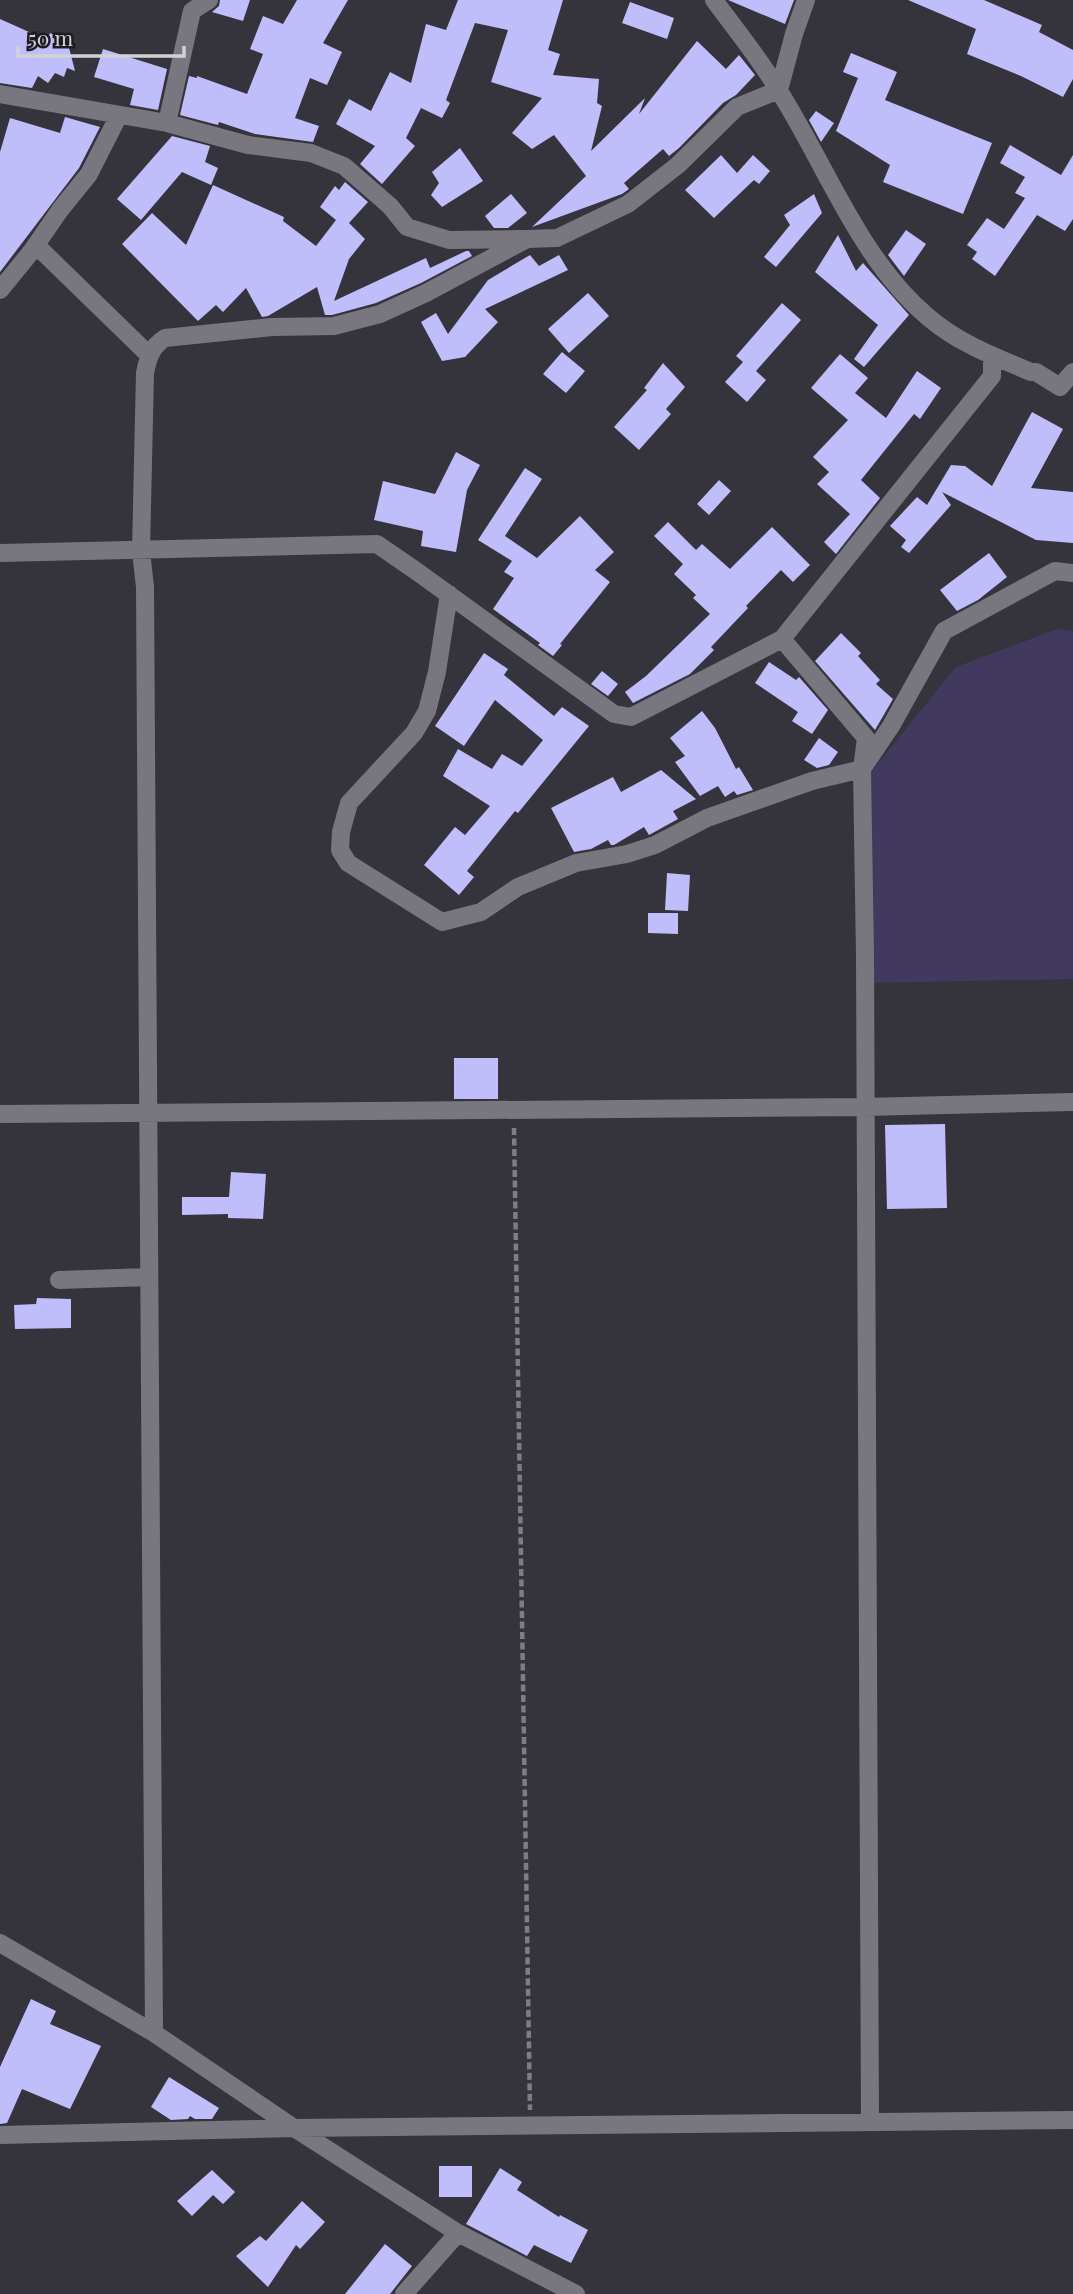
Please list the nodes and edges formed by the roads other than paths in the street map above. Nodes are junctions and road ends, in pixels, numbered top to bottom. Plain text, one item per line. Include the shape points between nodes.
1 (209, 0) edge
2 (714, 0) edge
3 (806, 0) edge
4 (779, 90) junction
5 (0, 94) edge
6 (119, 115) junction
7 (167, 123) junction
8 (527, 239) junction
9 (31, 252) junction
10 (0, 290) edge
11 (149, 355) junction
12 (992, 355) junction
13 (1073, 372) edge
14 (141, 551) junction
15 (0, 553) edge
16 (1073, 573) edge
17 (449, 594) junction
18 (782, 639) junction
19 (862, 769) junction
20 (1073, 1102) edge
21 (864, 1107) junction
22 (147, 1112) junction
23 (0, 1114) edge
24 (149, 1277) junction
25 (59, 1280) dead end
26 (0, 1943) edge
27 (154, 2033) junction
28 (1073, 2120) edge
29 (870, 2121) junction
30 (294, 2128) junction
31 (0, 2135) edge
32 (458, 2233) junction
33 (404, 2294) edge
34 (576, 2294) edge

1 - 7 street via 192,11
2 - 4 street
3 - 4 street
4 - 8 street via 737,107 678,165 628,204 557,238
4 - 12 street via 869,249 895,284 928,317
5 - 6 street
6 - 7 street
6 - 9 street via 89,174
7 - 8 street via 248,145 311,153 344,166 407,227 449,240
8 - 11 street via 380,314 334,326 165,338
9 - 10 street
9 - 11 street via 40,249 54,261
11 - 14 street
12 - 13 street via 1060,387
12 - 18 street via 992,376
14 - 15 street
14 - 17 street via 377,544
14 - 22 street
16 - 19 street via 1055,571 944,631
17 - 18 street via 614,714 631,717
17 - 19 street via 427,710 414,733 349,803 340,850 348,863 442,922 481,912 518,887 576,863 627,855 707,818 812,781
18 - 19 street via 866,738
19 - 21 street
20 - 21 street
21 - 22 street
21 - 29 street
22 - 23 street
22 - 24 street
24 - 25 street
24 - 27 street
26 - 27 street
27 - 30 street
28 - 29 street
29 - 30 street
30 - 31 street
30 - 32 street
32 - 33 street
32 - 34 street

